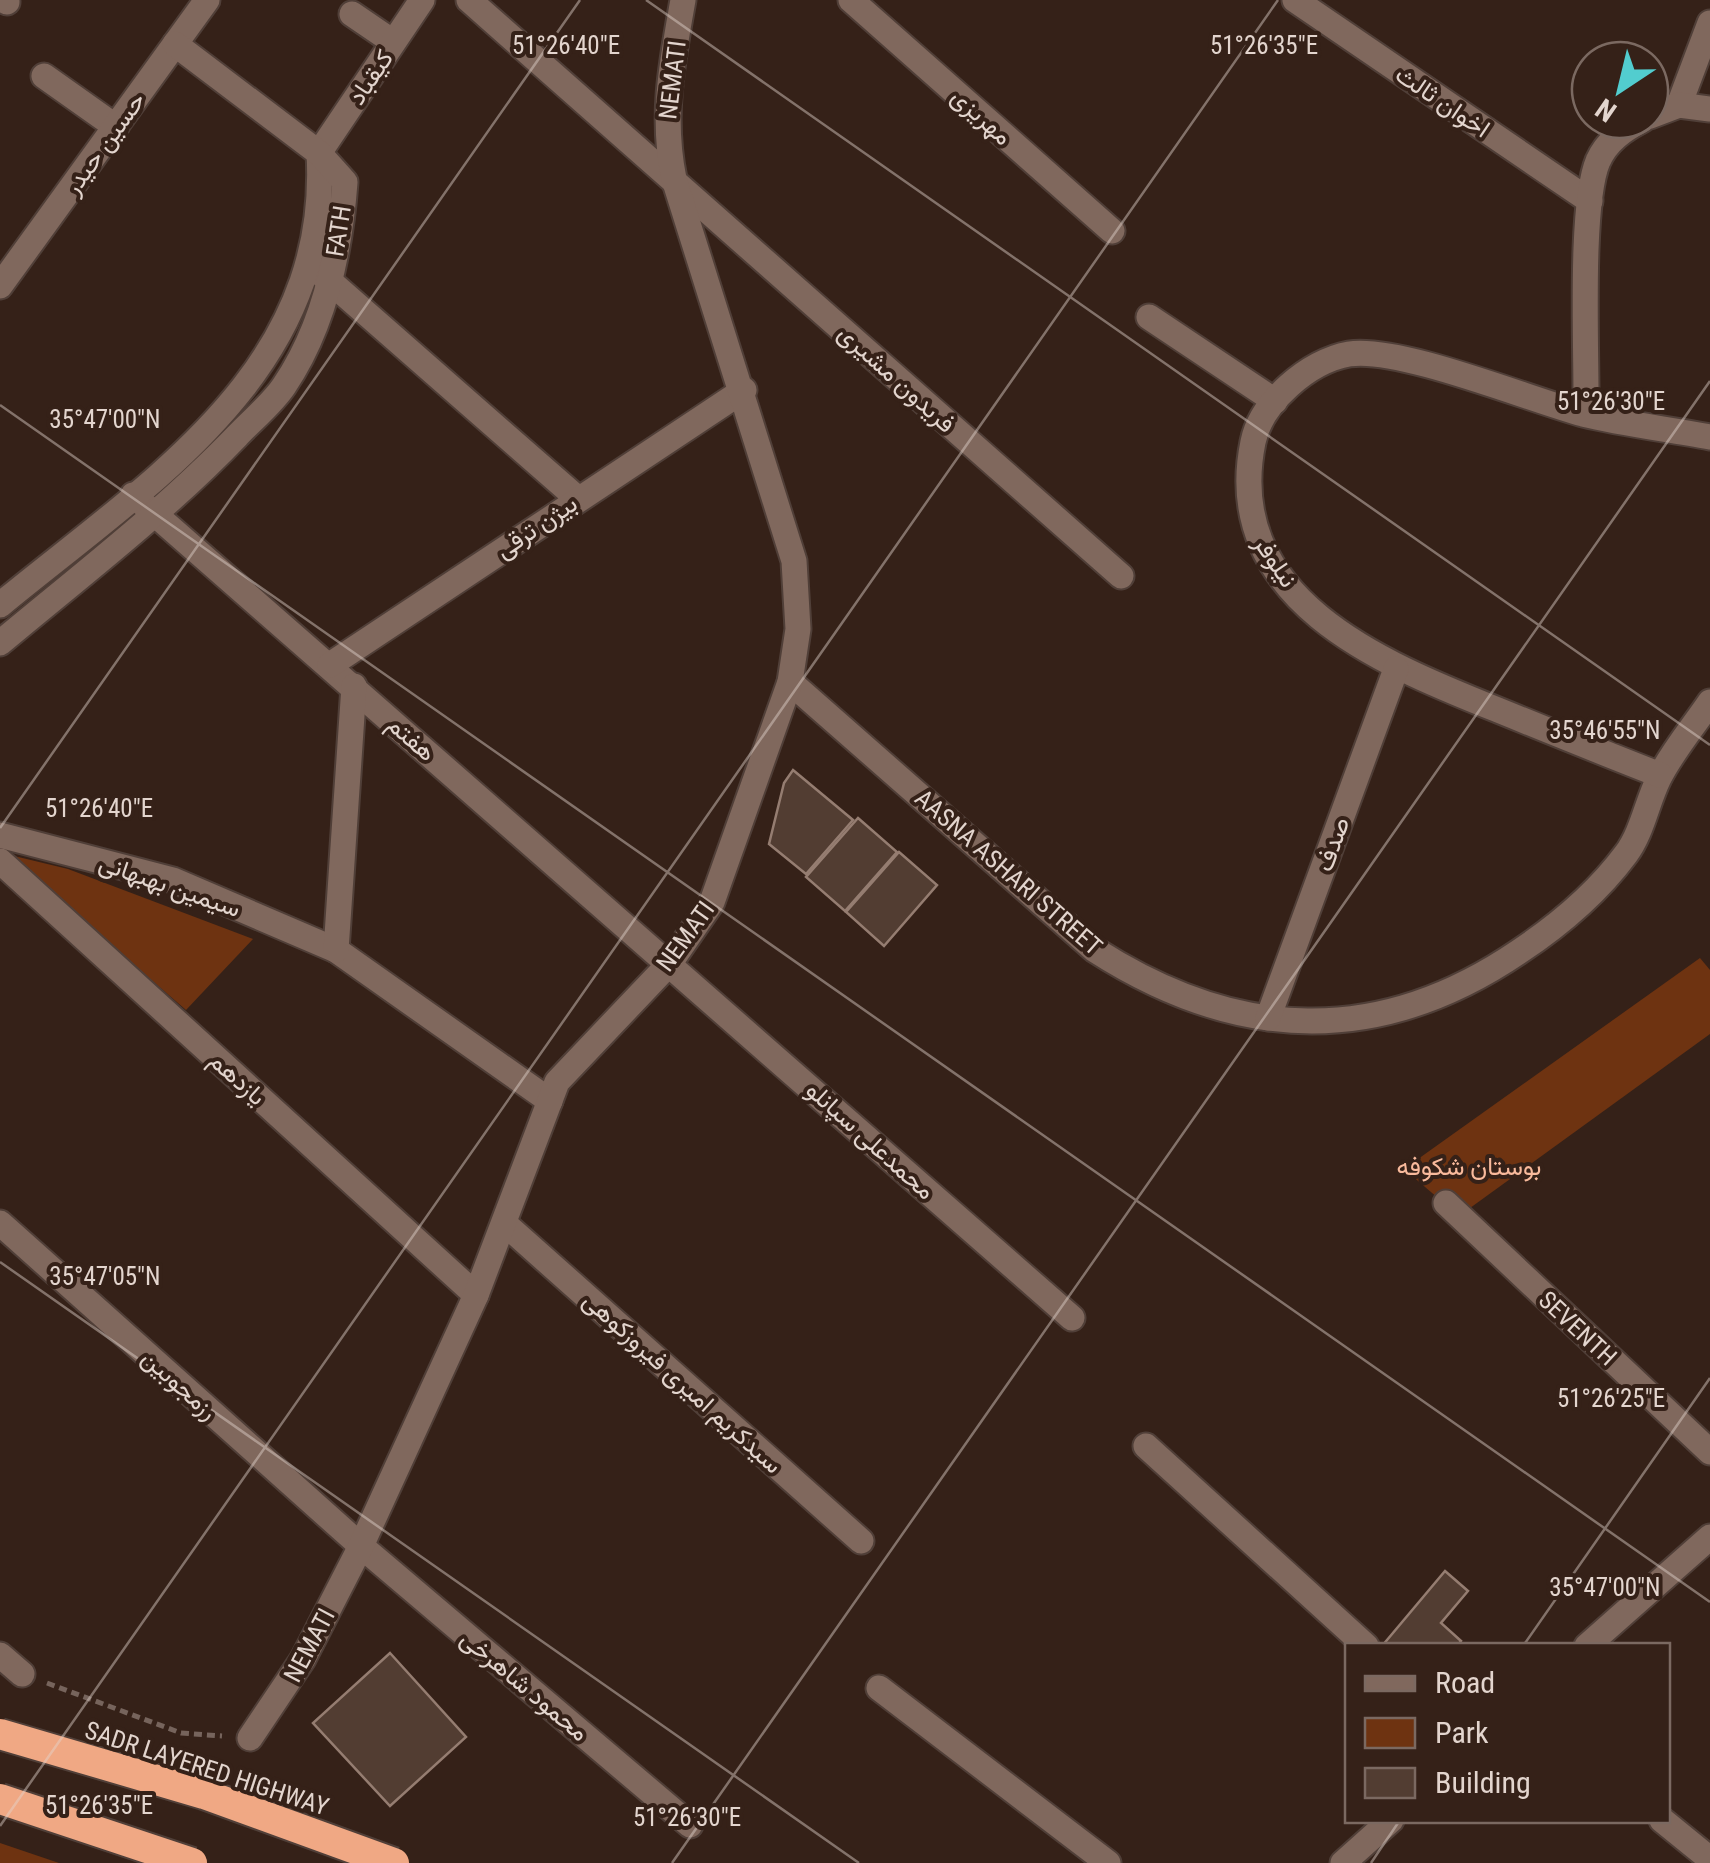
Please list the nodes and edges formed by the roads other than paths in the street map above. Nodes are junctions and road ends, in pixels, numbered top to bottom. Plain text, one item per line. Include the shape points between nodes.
1 (207, 0) edge
2 (422, 0) edge
3 (469, 0) edge
4 (683, 0) edge
5 (852, 0) edge
6 (1295, 0) edge
7 (352, 14) dead end
8 (1710, 23) edge
9 (393, 42) junction
10 (176, 44) junction
11 (44, 76) dead end
12 (1679, 105) junction
13 (1670, 108) edge
14 (1710, 109) edge
15 (116, 127) junction
16 (1610, 140) edge
17 (318, 154) junction
18 (674, 179) junction
19 (1590, 201) junction
20 (1112, 232) dead end
21 (319, 272) junction
22 (0, 286) edge
23 (1149, 317) dead end
24 (744, 390) junction
25 (1275, 401) junction
26 (1586, 414) junction
27 (1710, 437) edge
28 (134, 494) junction
29 (577, 498) junction
30 (154, 513) junction
31 (1120, 576) dead end
32 (0, 605) edge
33 (0, 643) edge
34 (330, 665) junction
35 (1396, 669) junction
36 (790, 682) junction
37 (354, 686) junction
38 (1710, 702) edge
39 (1660, 775) junction
40 (0, 835) edge
41 (0, 861) edge
42 (336, 950) junction
43 (670, 963) junction
44 (1268, 1018) junction
45 (550, 1101) junction
46 (1446, 1203) dead end
47 (0, 1223) edge
48 (504, 1223) junction
49 (476, 1295) junction
50 (1072, 1318) dead end
51 (1146, 1446) dead end
52 (1710, 1452) edge
53 (1710, 1537) edge
54 (860, 1541) dead end
55 (361, 1546) junction
56 (1363, 1643) edge
57 (1591, 1643) edge
58 (0, 1655) edge
59 (22, 1674) road end
60 (879, 1688) dead end
61 (0, 1734) edge
62 (250, 1738) road end
63 (0, 1799) edge
64 (1388, 1823) edge
65 (1666, 1823) edge
66 (690, 1825) dead end
67 (1710, 1860) edge
68 (192, 1863) edge
69 (394, 1863) edge
70 (1108, 1863) edge
71 (1343, 1863) edge

1 - 10 street, حسین حیدر
2 - 9 street, کیقباد
3 - 18 street, فریدون مشیری
4 - 18 street, NEMATI via 665,107
5 - 20 street, مهریزی
6 - 19 street, اخوان ثالث
7 - 9 street
8 - 12 street
9 - 17 street, کیقباد
10 - 15 street, حسین حیدر
10 - 17 street
11 - 15 street
12 - 13 street
12 - 14 street
15 - 22 street, حسین حیدر
16 - 19 street via 1597,163
17 - 21 street, FATH
18 - 24 street, NEMATI
18 - 31 street, فریدون مشیری
19 - 26 street
21 - 28 street, FATH via 260,370 191,446
21 - 29 street
21 - 30 street, FATH via 314,328 284,386
23 - 25 street
24 - 29 street, بیژن ترقی
24 - 36 street, NEMATI via 794,561 798,630
25 - 26 street, نیلوفر via 1309,369 1350,354 1393,356
25 - 35 street, نیلوفر via 1254,437 1246,488 1254,531 1276,571 1315,614
26 - 27 street
28 - 30 street, هفتم
28 - 32 street, FATH
29 - 34 street, بیژن ترقی
30 - 33 street, FATH
30 - 34 street, هفتم
34 - 37 street, هفتم
35 - 39 street, نیلوفر
35 - 44 street, صدف
36 - 43 street, NEMATI via 712,902
36 - 44 street, AASNA ASHARI STREET via 1095,950 1147,983 1206,1006
37 - 42 street
37 - 43 street, هفتم
38 - 39 street, AASNA ASHARI STREET
39 - 44 street, AASNA ASHARI STREET via 1628,852 1561,921 1490,972 1435,998 1366,1018
40 - 42 street, سیمین بهبهانی via 173,880
41 - 49 street, یازدهم
42 - 45 street, سیمین بهبهانی
43 - 45 street, NEMATI via 567,1068
43 - 50 street, محمدعلی سپانلو
45 - 48 street, NEMATI
46 - 52 street, SEVENTH
47 - 55 street, رزمجوبین
48 - 49 street, NEMATI
48 - 54 street, سیدکریم امیری فیروزکوهی
49 - 55 street, NEMATI
51 - 56 street
53 - 57 street
55 - 62 street, NEMATI via 303,1660
55 - 66 street, محمود شاهرخی
58 - 59 street
60 - 70 street
61 - 69 highway, SADR LAYERED HIGHWAY, bridge via 204,1794
63 - 68 highway, bridge
64 - 71 street
65 - 67 street

